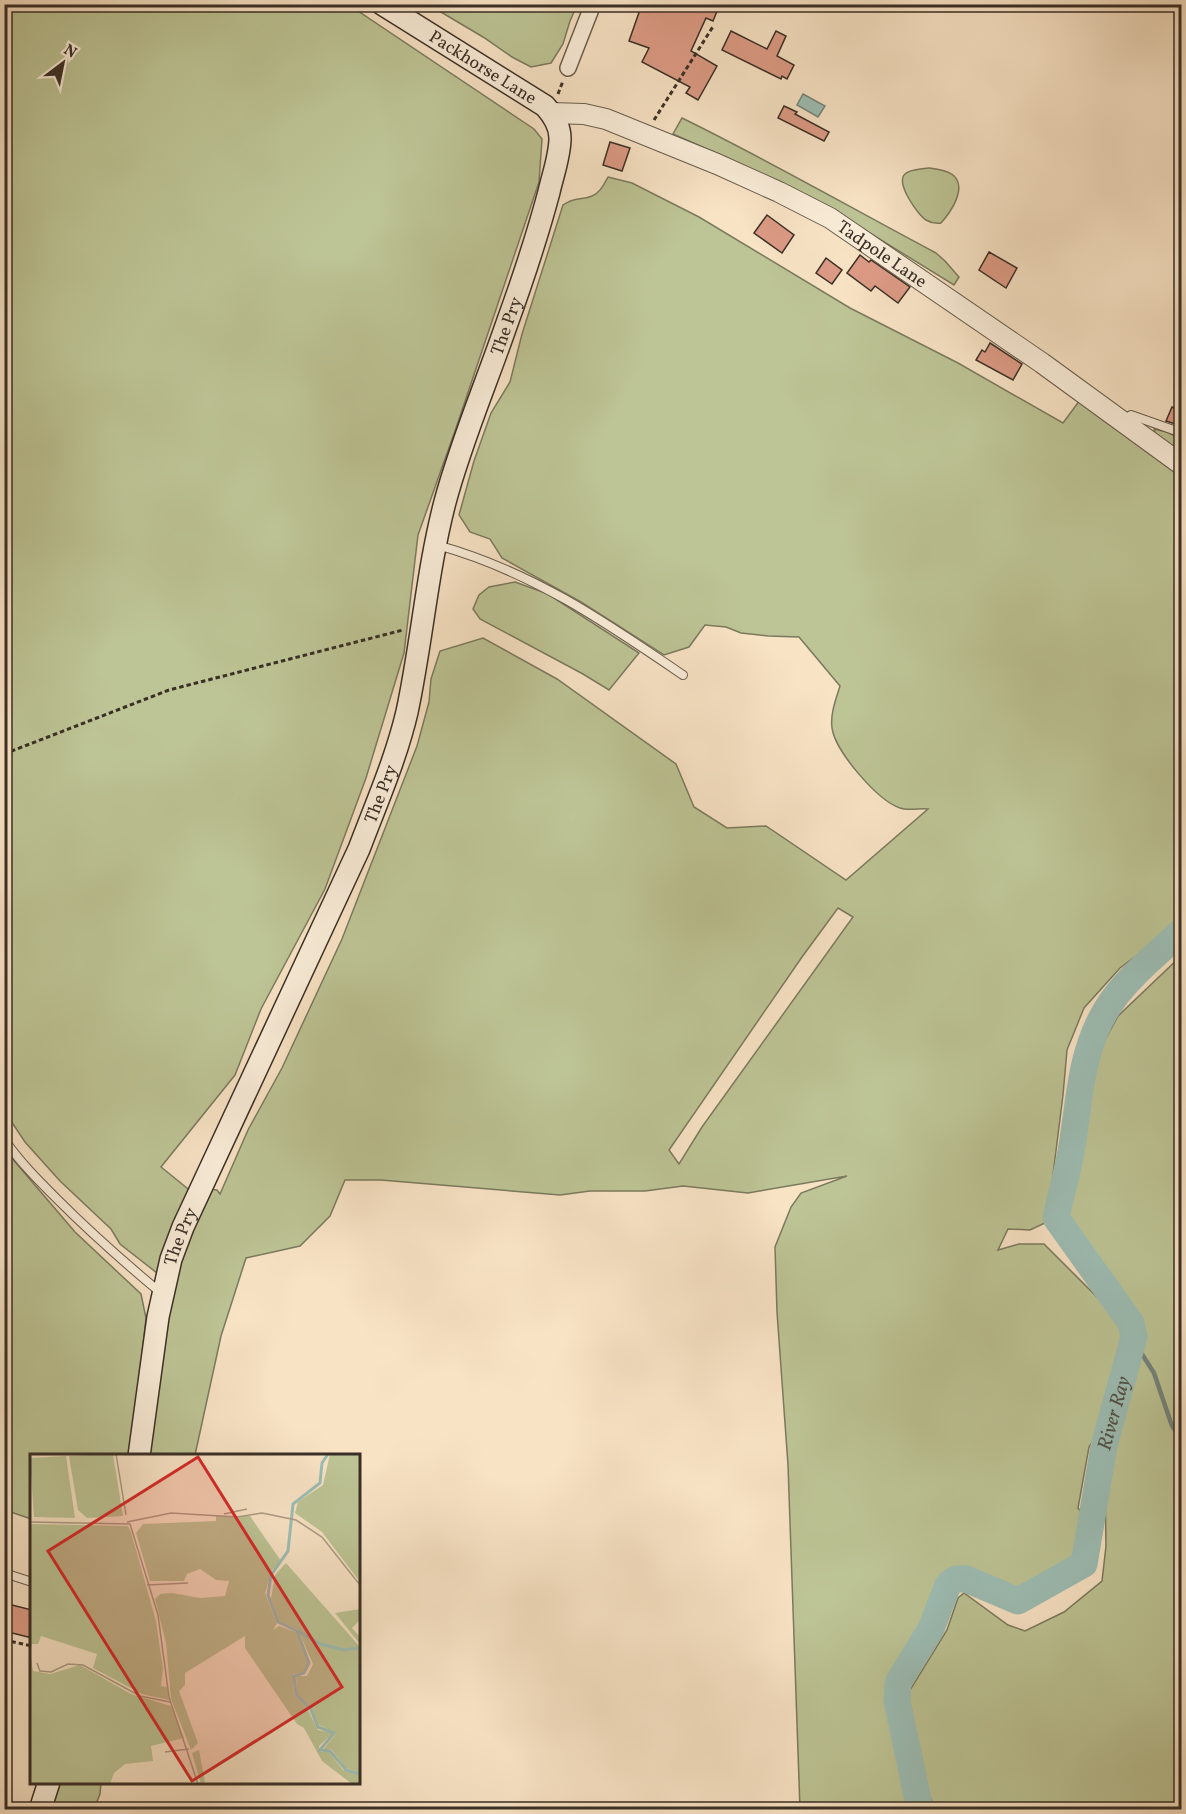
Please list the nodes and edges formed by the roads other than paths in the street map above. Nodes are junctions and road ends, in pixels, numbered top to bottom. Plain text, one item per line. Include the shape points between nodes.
1 (382, 4) edge
2 (593, 4) edge
3 (568, 68) road end
4 (551, 113) junction
5 (1121, 421) junction
6 (1182, 433) edge
7 (1182, 465) edge
8 (436, 544) junction
9 (683, 675) dead end
10 (4, 1139) edge
11 (163, 1294) junction
12 (139, 1454) edge
13 (4, 1573) edge
14 (30, 1581) edge
15 (48, 1784) edge
16 (40, 1809) edge

1 - 4 main road, Packhorse Lane via 524,91
2 - 3 street
4 - 5 street, Tadpole Lane via 606,119 830,218
4 - 8 main road, The Pry via 560,137 546,203 445,502
5 - 6 lane via 1131,415
5 - 7 street, Tadpole Lane
8 - 9 lane via 538,584 579,606
8 - 11 main road, The Pry via 406,714 378,800 359,849 183,1227
10 - 11 lane via 67,1209
11 - 12 main road, The Pry
13 - 14 lane
15 - 16 main road

